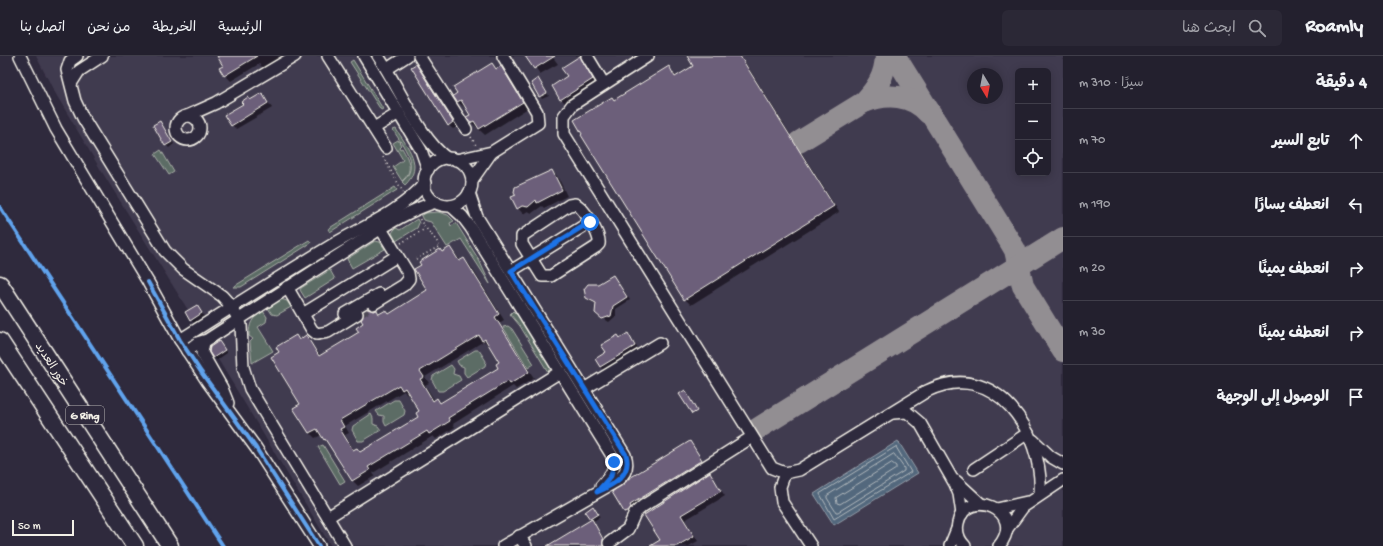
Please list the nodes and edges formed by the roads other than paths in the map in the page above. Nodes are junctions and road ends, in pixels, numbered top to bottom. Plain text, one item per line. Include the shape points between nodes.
1 (20, 56) edge
2 (77, 56) edge
3 (102, 56) edge
4 (295, 56) edge
5 (364, 56) edge
6 (378, 56) edge
7 (408, 56) edge
8 (419, 56) edge
9 (502, 56) edge
10 (648, 56) edge
11 (332, 57) edge
12 (591, 57) edge
13 (387, 69) junction
14 (72, 82) junction
15 (604, 84) junction
16 (216, 103) junction
17 (398, 113) junction
18 (187, 116) junction
19 (200, 127) junction
20 (374, 128) junction
21 (466, 129) road end
22 (386, 148) road end
23 (487, 154) junction
24 (452, 159) junction
25 (428, 170) junction
26 (472, 180) junction
27 (424, 183) junction
28 (469, 193) junction
29 (436, 202) junction
30 (451, 206) junction
31 (590, 222) junction
32 (381, 229) junction
33 (327, 248) junction
34 (395, 252) junction
35 (333, 259) junction
36 (531, 259) junction
37 (511, 271) junction
38 (0, 284) edge
39 (287, 287) junction
40 (389, 295) junction
41 (374, 304) tunnel mouth
42 (232, 307) junction
43 (303, 314) junction
44 (357, 314) tunnel mouth
45 (239, 319) junction
46 (340, 324) junction
47 (180, 340) junction
48 (0, 341) edge
49 (204, 342) junction
50 (660, 343) dead end
51 (188, 351) junction
52 (560, 372) junction
53 (584, 389) junction
54 (229, 410) junction
55 (888, 414) junction
56 (1030, 436) junction
57 (752, 437) junction
58 (1063, 464) edge
59 (974, 469) dead end
60 (785, 473) junction
61 (951, 476) junction
62 (1063, 480) edge
63 (597, 492) junction
64 (1040, 494) junction
65 (1030, 501) junction
66 (981, 504) junction
67 (997, 509) junction
68 (962, 514) junction
69 (328, 517) junction
70 (957, 528) junction
71 (1007, 529) junction
72 (519, 536) junction
73 (609, 543) dead end
74 (1002, 544) edge
75 (135, 546) edge
76 (170, 546) edge
77 (319, 546) edge
78 (346, 546) edge
79 (503, 546) edge
80 (526, 546) edge
81 (811, 546) edge
82 (950, 546) edge
83 (965, 546) edge

1 - 47 street via 56,129
2 - 14 street via 67,66
3 - 14 street via 76,74
4 - 16 street
5 - 17 street
6 - 13 street
7 - 13 street
8 - 21 street
9 - 23 street via 539,119 536,126
10 - 15 street
11 - 20 street
12 - 15 street
13 - 24 street via 427,138 438,152
14 - 42 street via 75,101 83,118 165,251 183,268 222,296
15 - 57 street via 569,108 563,122 564,134
16 - 18 street
16 - 19 street
17 - 20 street
17 - 25 street via 421,150
18 - 19 street via 197,120
18 - 19 street via 178,122 176,129 179,136 186,140 193,139 199,134
20 - 22 street
23 - 24 street
23 - 26 street
24 - 25 street via 434,163
24 - 26 street via 467,168
25 - 27 street
26 - 28 street
27 - 29 street via 429,196
27 - 33 street via 408,199
28 - 30 street via 463,200
28 - 37 street via 477,217
29 - 30 street
29 - 32 street via 414,210
30 - 52 street via 471,228
31 - 36 street
31 - 36 street via 580,207 569,205 524,234 521,241
31 - 36 street via 599,236 598,246 551,276 542,276
32 - 34 street
32 - 35 street
33 - 35 street
33 - 42 street
34 - 40 street via 409,278 406,284
34 - 43 street
35 - 39 street
36 - 37 street
37 - 53 street
38 - 76 highway, خور العديد / G Ring
39 - 43 street
39 - 45 street
40 - 41 street
40 - 46 street via 378,294 343,315
42 - 45 street
42 - 47 street
43 - 46 street via 317,334 325,333
44 - 46 street
45 - 49 street
45 - 69 street via 243,367 250,389
47 - 51 street
48 - 75 highway, G Ring
49 - 51 street via 197,343
49 - 54 street via 202,353 222,388
50 - 53 street
51 - 54 street
52 - 63 street via 613,458 612,473
52 - 69 street
53 - 63 street via 627,460 627,467 620,478
54 - 77 street
55 - 56 street via 934,387 966,383 989,389 1002,398 1015,411
55 - 60 street via 806,466 792,473
55 - 61 street via 902,411 916,418
56 - 58 street via 1046,453
56 - 59 street
56 - 64 street via 1039,465
57 - 60 street via 772,468
57 - 73 street via 639,509 628,529
60 - 81 street via 780,487 782,502
61 - 66 street
61 - 68 street via 959,494
62 - 64 street
63 - 72 street
64 - 65 street
65 - 67 street
65 - 71 street
66 - 67 street
66 - 68 street via 967,509
67 - 71 street via 1004,518
68 - 70 street
69 - 78 street
70 - 82 street
70 - 83 street via 958,536
71 - 74 street
72 - 79 street
72 - 80 street

